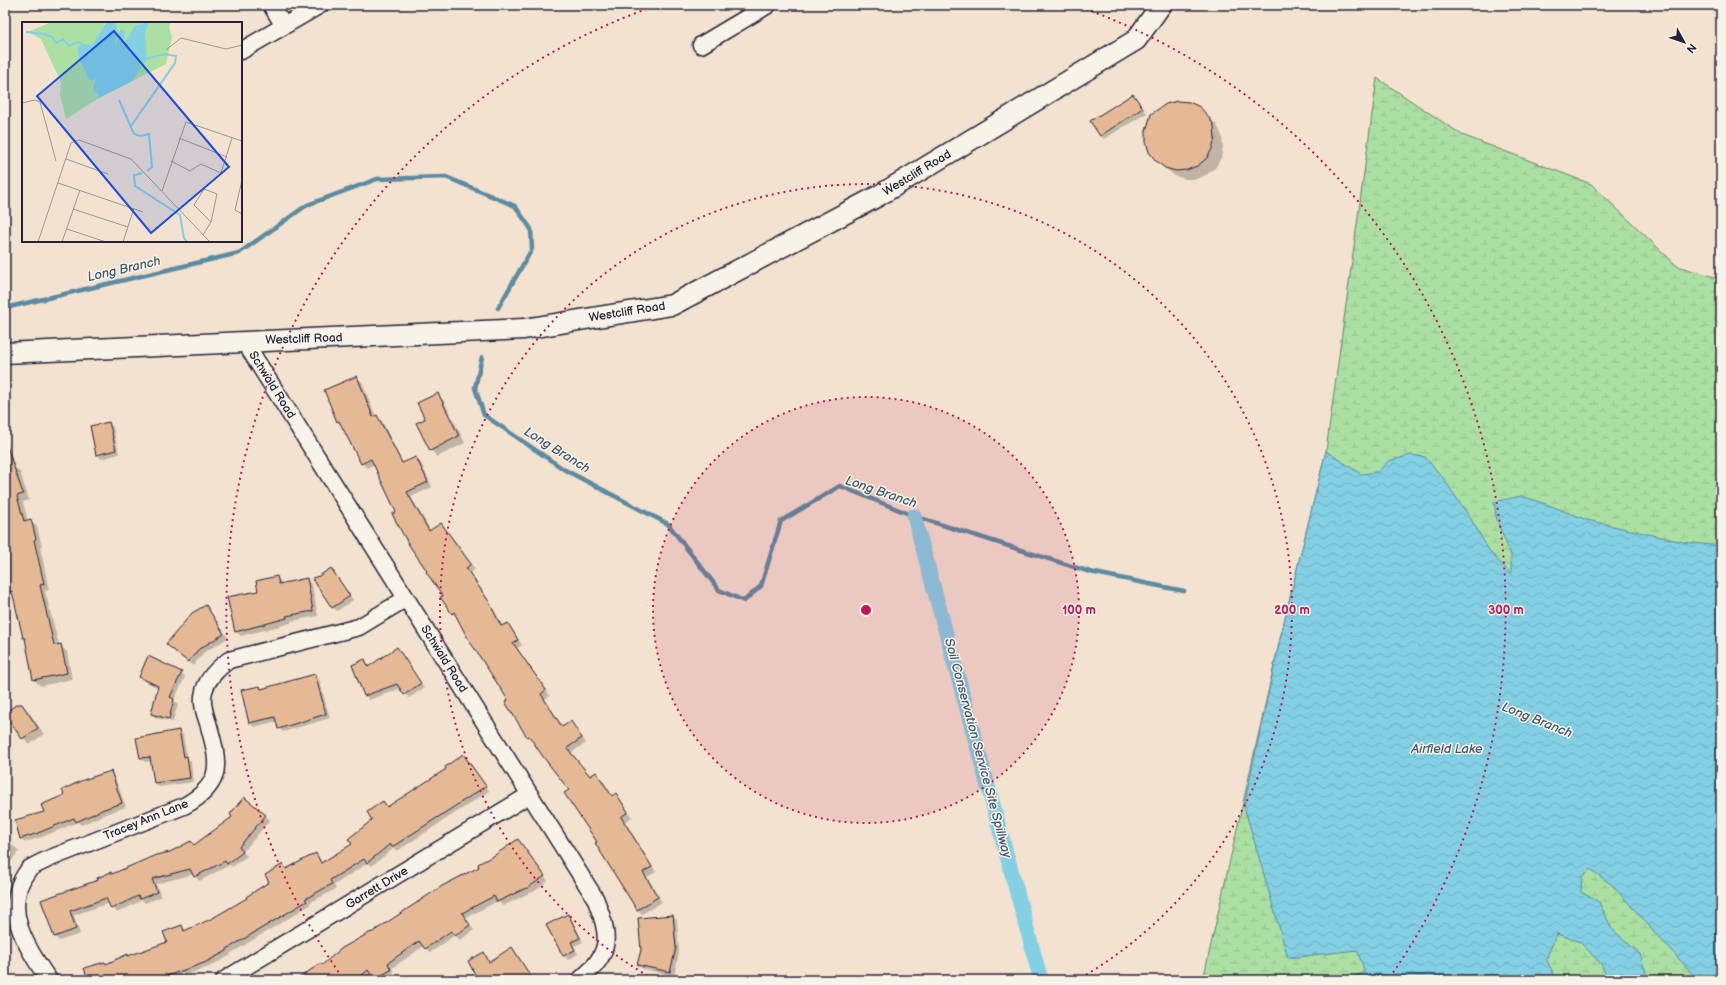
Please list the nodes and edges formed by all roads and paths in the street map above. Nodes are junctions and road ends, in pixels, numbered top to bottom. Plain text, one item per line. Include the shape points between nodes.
1 (271, 5) edge
2 (320, 5) edge
3 (768, 5) edge
4 (1161, 5) edge
5 (284, 26) junction
6 (701, 45) dead end
7 (242, 50) edge
8 (244, 341) junction
9 (5, 353) edge
10 (405, 598) junction
11 (529, 795) junction
12 (49, 980) edge
13 (224, 980) edge
14 (580, 980) edge

1 - 5 street
2 - 5 street
3 - 6 street
4 - 8 street, Westcliff Road via 1136,40 878,196 672,305 524,329
5 - 7 street
8 - 9 street, Westcliff Road
8 - 10 street, Schwald Road
10 - 11 street, Schwald Road
10 - 12 street, Tracey Ann Lane via 359,627 229,660 217,669 207,683 203,695 203,707 217,763 214,777 198,798 184,806 48,859 30,869 17,881 7,908 10,921
11 - 13 street, Garrett Drive
11 - 14 street, Schwald Road via 595,898 604,920 605,949 600,960

